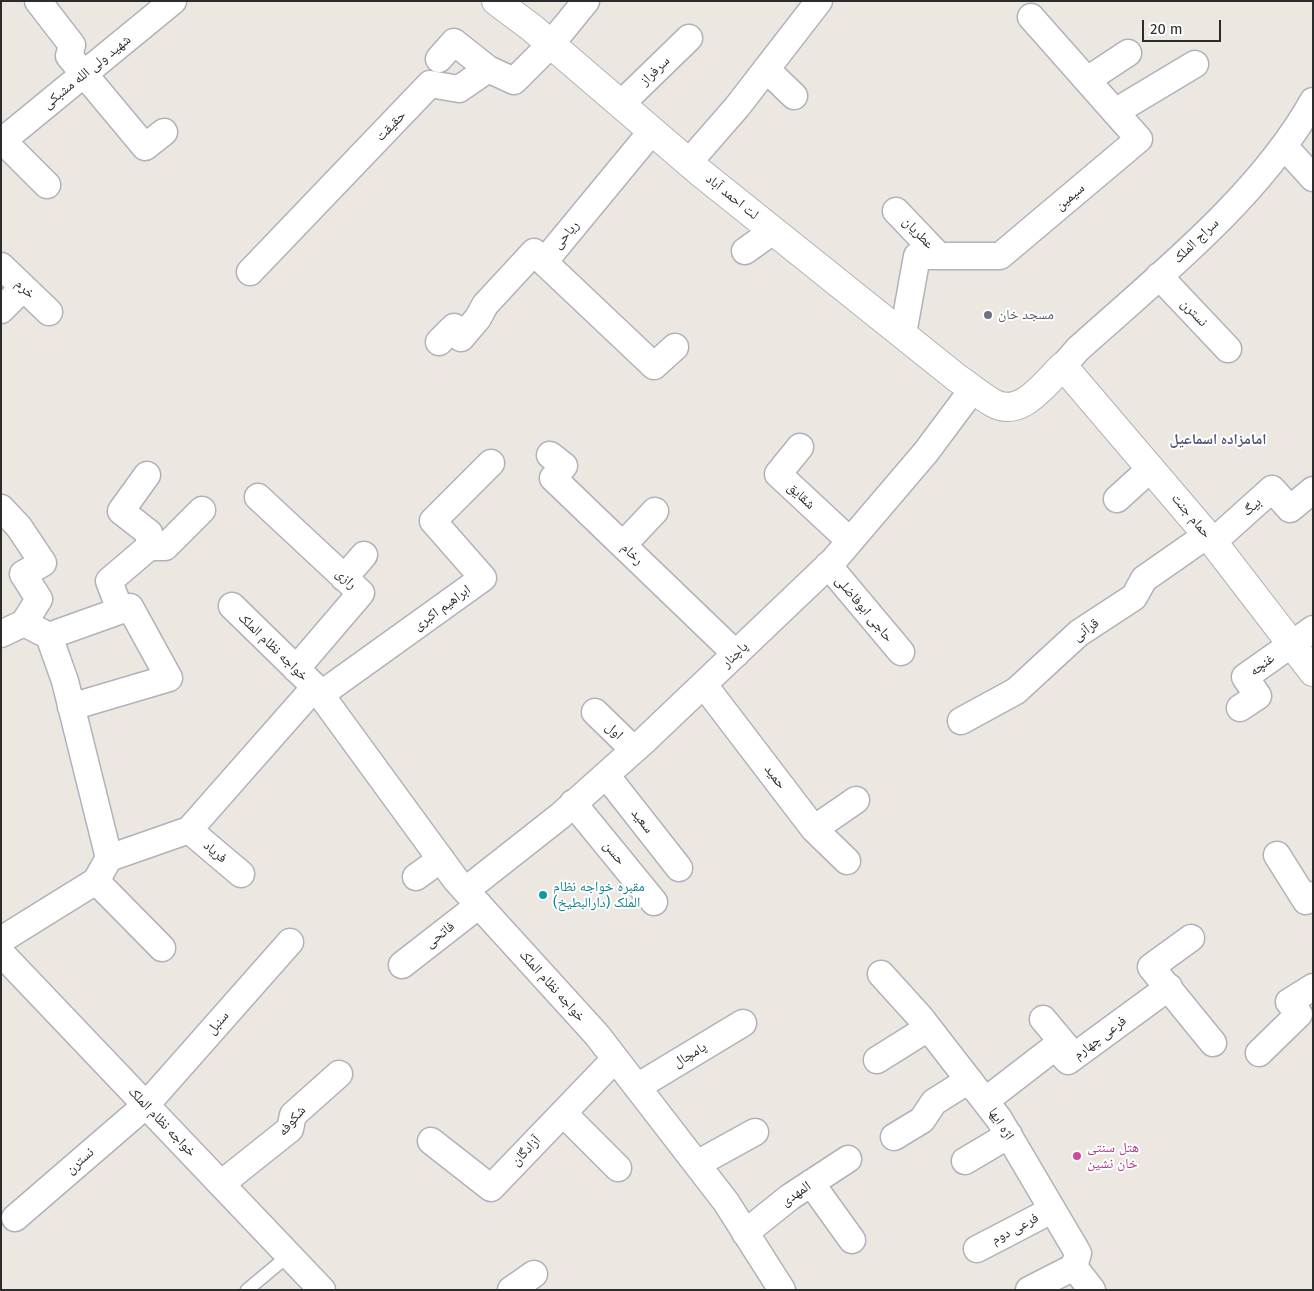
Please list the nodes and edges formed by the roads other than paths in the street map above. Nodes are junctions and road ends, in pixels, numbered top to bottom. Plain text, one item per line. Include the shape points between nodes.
1 (38, 1) edge
2 (172, 1) edge
3 (496, 1) edge
4 (586, 1) edge
5 (819, 1) edge
6 (1031, 17) dead end
7 (689, 38) dead end
8 (551, 44) junction
9 (1128, 53) dead end
10 (438, 59) dead end
11 (1195, 64) dead end
12 (488, 69) junction
13 (766, 69) junction
14 (83, 75) junction
15 (1087, 80) junction
16 (794, 96) dead end
17 (1313, 102) edge
18 (621, 104) junction
19 (1115, 112) junction
20 (652, 131) junction
21 (164, 132) dead end
22 (2, 142) edge
23 (1284, 146) junction
24 (689, 162) junction
25 (1313, 178) edge
26 (47, 185) dead end
27 (896, 211) dead end
28 (774, 230) junction
29 (745, 251) dead end
30 (939, 256) junction
31 (544, 262) junction
32 (1, 266) edge
33 (250, 272) dead end
34 (1159, 276) junction
35 (23, 288) junction
36 (1, 310) edge
37 (49, 312) dead end
38 (903, 334) junction
39 (439, 342) dead end
40 (675, 347) dead end
41 (1228, 350) dead end
42 (1063, 366) junction
43 (973, 389) junction
44 (800, 447) dead end
45 (550, 455) dead end
46 (491, 463) dead end
47 (1150, 469) junction
48 (147, 475) dead end
49 (1313, 490) edge
50 (258, 497) dead end
51 (1117, 499) dead end
52 (1, 508) edge
53 (202, 510) dead end
54 (655, 511) dead end
55 (1210, 538) junction
56 (850, 541) junction
57 (622, 545) junction
58 (149, 547) junction
59 (364, 555) dead end
60 (828, 565) junction
61 (344, 578) junction
62 (232, 606) dead end
63 (120, 610) junction
64 (13, 628) edge
65 (49, 636) junction
66 (1302, 636) edge
67 (901, 652) dead end
68 (736, 654) junction
69 (296, 669) junction
70 (1313, 672) edge
71 (704, 685) junction
72 (317, 691) junction
73 (71, 707) junction
74 (1240, 708) dead end
75 (595, 712) dead end
76 (961, 721) dead end
77 (634, 750) junction
78 (606, 775) junction
79 (856, 800) dead end
80 (574, 804) junction
81 (814, 829) junction
82 (189, 830) junction
83 (1277, 855) dead end
84 (109, 858) junction
85 (441, 860) junction
86 (847, 860) dead end
87 (679, 868) dead end
88 (241, 874) dead end
89 (416, 877) dead end
90 (96, 881) junction
91 (1313, 896) edge
92 (472, 897) junction
93 (654, 902) dead end
94 (1191, 938) dead end
95 (1, 940) edge
96 (290, 942) dead end
97 (162, 948) dead end
98 (1, 953) edge
99 (402, 965) dead end
100 (881, 974) dead end
101 (1169, 987) junction
102 (1313, 987) edge
103 (1043, 1019) dead end
104 (743, 1023) dead end
105 (928, 1028) junction
106 (1213, 1043) dead end
107 (1260, 1053) dead end
108 (1074, 1056) junction
109 (615, 1059) junction
110 (877, 1060) dead end
111 (339, 1074) dead end
112 (969, 1080) junction
113 (637, 1087) junction
114 (985, 1101) junction
115 (146, 1105) junction
116 (563, 1113) junction
117 (755, 1132) dead end
118 (1008, 1135) junction
119 (894, 1137) dead end
120 (431, 1141) dead end
121 (848, 1159) dead end
122 (965, 1161) dead end
123 (697, 1164) junction
124 (618, 1168) dead end
125 (811, 1183) junction
126 (221, 1184) junction
127 (1052, 1210) junction
128 (15, 1218) dead end
129 (745, 1233) junction
130 (852, 1240) dead end
131 (977, 1249) dead end
132 (289, 1255) junction
133 (1074, 1267) junction
134 (534, 1274) dead end
135 (247, 1290) edge
136 (322, 1290) edge
137 (511, 1290) edge
138 (782, 1290) edge
139 (1029, 1290) edge
140 (1092, 1290) edge

1 - 14 street via 72,45 68,56
2 - 14 street, شهید ولی الله مشبکی
3 - 8 street, لت احمد آباد
4 - 8 street
5 - 13 street
6 - 15 street, سیمین
7 - 18 street, سرفراز
8 - 12 street via 514,81
8 - 18 street, لت احمد آباد
9 - 15 street
10 - 12 street via 454,42
11 - 19 street
12 - 33 street, حقیقت via 459,89 430,84
13 - 16 street
13 - 24 street
14 - 21 street via 145,146
14 - 22 street, شهید ولی الله مشبکی
15 - 19 street, سیمین
17 - 23 street, سراج الملک
18 - 20 street, لت احمد آباد
19 - 30 street, سیمین via 1139,139 1000,256
20 - 24 street, لت احمد آباد
20 - 31 street, ریاحی
22 - 26 street
23 - 25 street
23 - 34 street, سراج الملک via 1270,167
24 - 28 street, لت احمد آباد
27 - 30 street, عطریان
28 - 29 street
28 - 38 street, لت احمد آباد
30 - 38 street, سیمین via 917,256
31 - 39 street, ریاحی via 534,252 485,305 461,338 454,327
31 - 40 street via 654,366
32 - 35 street, خرم
34 - 41 street, نسترن
34 - 42 street, سراج الملک
35 - 36 street
35 - 37 street, خرم
38 - 43 street, لت احمد آباد
42 - 43 street via 1021,405 1008,408 994,404
42 - 47 street, حمام جنت
43 - 56 street, پاچنار via 926,452
44 - 56 street, شقایق via 778,474
45 - 57 street, رخام via 564,466 553,478
46 - 72 street, ابراهیم اکبری via 433,522 484,578
47 - 51 street
47 - 55 street, حمام جنت
48 - 58 street via 121,511 149,533
49 - 55 street, بیگ via 1290,509 1272,489
50 - 61 street, رازی
52 - 64 street via 19,527 43,563 23,574 39,599
53 - 58 street via 164,547
54 - 57 street
55 - 66 street, حمام جنت
55 - 76 street, قرآنی via 1144,579 1134,597 1078,633 1016,691
56 - 60 street, پاچنار
57 - 68 street, رخام
58 - 63 street via 109,581
59 - 61 street
60 - 67 street, حاجی ابوفاضلی
60 - 68 street, پاچنار
61 - 69 street, رازی via 361,594
62 - 69 street, خواجه نظام الملک
63 - 65 street
63 - 73 street via 130,607 169,678
64 - 65 street
65 - 73 street
66 - 70 street, حمام جنت
66 - 74 street, غنچه via 1245,678 1258,696
68 - 71 street, پاچنار
69 - 72 street, خواجه نظام الملک
71 - 77 street, پاچنار
71 - 81 street, حمید
72 - 82 street, خواجه نظام الملک
72 - 85 street, خواجه نظام الملک
73 - 84 street
75 - 77 street, اول
77 - 78 street, پاچنار
78 - 80 street, پاچنار
78 - 87 street, سعید
79 - 81 street
80 - 92 street, پاچنار
80 - 93 street, حسن
81 - 86 street, حمید
82 - 84 street, خواجه نظام الملک
82 - 88 street, فریاد
83 - 91 street via 1306,901
84 - 90 street
85 - 89 street
85 - 92 street, خواجه نظام الملک
90 - 95 street
90 - 97 street
92 - 99 street, فاتحی
92 - 109 street, خواجه نظام الملک
94 - 101 street via 1151,967
96 - 115 street, سنبل
98 - 115 street, خواجه نظام الملک
100 - 105 street, اژه ایها
101 - 106 street
101 - 108 street, فرعی چهارم
102 - 107 street via 1288,1002 1299,1014
103 - 108 street
104 - 113 street, پامچال
105 - 110 street
105 - 112 street, اژه ایها
108 - 114 street, فرعی چهارم via 1068,1061 1055,1048
109 - 113 street, خواجه نظام الملک
109 - 116 street, آزادگان
111 - 126 street, شکوفه via 294,1115 290,1129
112 - 114 street, اژه ایها
112 - 119 street via 934,1102 922,1120
113 - 123 street, خواجه نظام الملک
114 - 118 street, اژه ایها
115 - 126 street, خواجه نظام الملک
115 - 128 street, نسترن
116 - 120 street, آزادگان via 491,1188
116 - 124 street
117 - 123 street
118 - 122 street
118 - 127 street, اژه ایها
121 - 125 street, المهدی
123 - 129 street, خواجه نظام الملک
125 - 129 street, المهدی
125 - 130 street
126 - 132 street, خواجه نظام الملک
127 - 131 street, فرعی دوم
127 - 133 street, اژه ایها via 1078,1253
129 - 138 street, خواجه نظام الملک
132 - 135 lane
132 - 136 street, خواجه نظام الملک
133 - 139 street
133 - 140 street
134 - 137 street

